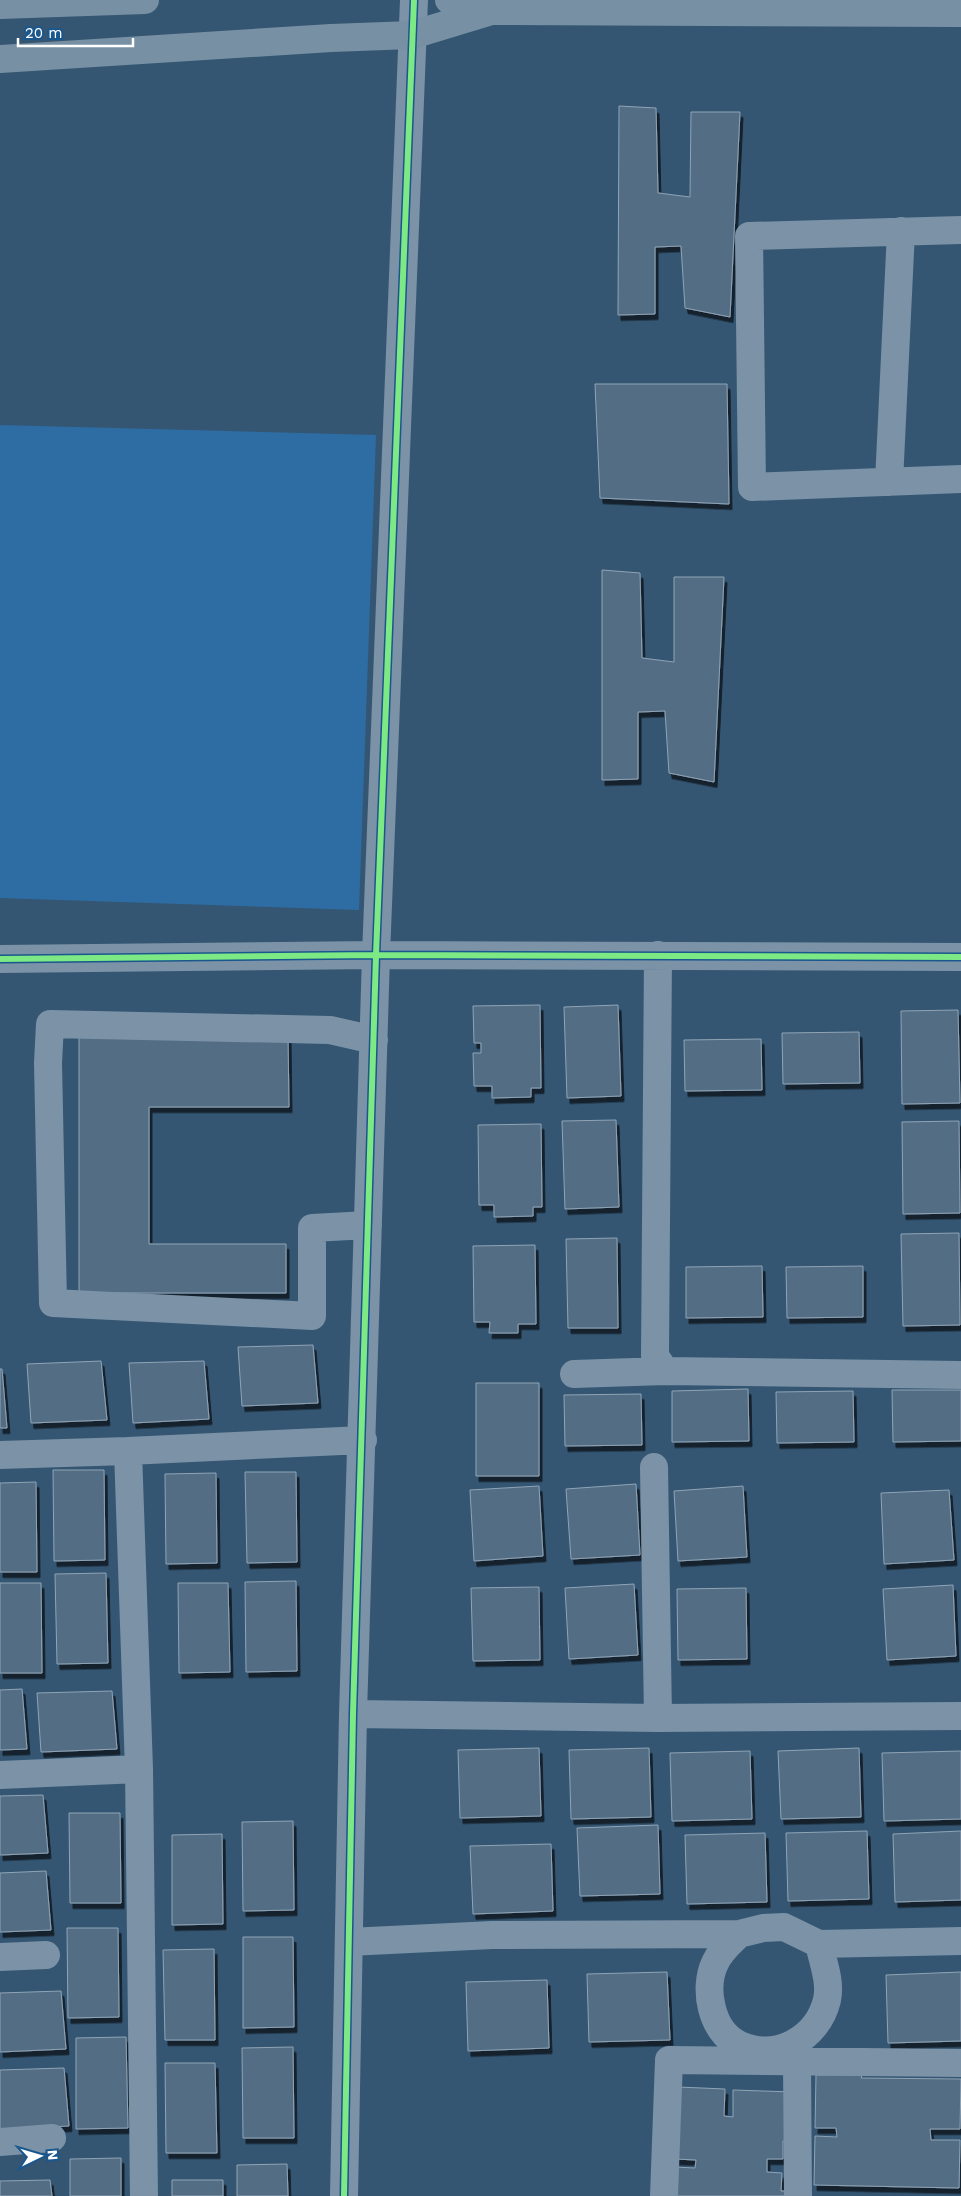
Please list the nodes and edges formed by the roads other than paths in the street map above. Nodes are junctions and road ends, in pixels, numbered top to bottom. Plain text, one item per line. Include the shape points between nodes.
1 (145, 0) edge
2 (414, 0) edge
3 (449, 0) edge
4 (0, 5) edge
5 (912, 7) edge
6 (491, 11) junction
7 (961, 13) edge
8 (412, 35) junction
9 (0, 58) edge
10 (961, 230) edge
11 (901, 232) junction
12 (961, 479) edge
13 (889, 482) junction
14 (376, 955) junction
15 (658, 955) junction
16 (961, 957) edge
17 (0, 959) edge
18 (374, 1040) junction
19 (368, 1225) junction
20 (665, 1371) junction
21 (574, 1374) dead end
22 (961, 1375) edge
23 (363, 1440) junction
24 (128, 1451) junction
25 (0, 1455) edge
26 (654, 1468) dead end
27 (353, 1714) junction
28 (961, 1716) edge
29 (658, 1718) junction
30 (139, 1769) junction
31 (0, 1775) edge
32 (739, 1934) junction
33 (349, 1942) junction
34 (961, 1942) edge
35 (819, 1944) junction
36 (46, 1955) dead end
37 (0, 1957) edge
38 (797, 2062) junction
39 (961, 2063) edge
40 (52, 2138) dead end
41 (0, 2142) edge
42 (144, 2196) edge
43 (344, 2196) edge
44 (664, 2196) edge
45 (798, 2196) edge

1 - 4 street
2 - 8 street
3 - 6 street
5 - 6 street
5 - 7 street
6 - 8 street
8 - 9 street
8 - 14 street
10 - 11 street
11 - 13 street
11 - 13 street via 749,236 752,487
12 - 13 street
14 - 15 street
14 - 17 street
14 - 18 street
15 - 16 street
15 - 20 street via 655,1356
18 - 19 street
18 - 19 street via 330,1030 50,1024 48,1064 53,1303 312,1316 312,1228
19 - 23 street
20 - 21 street
20 - 22 street
23 - 24 street
23 - 27 street
24 - 25 street
24 - 30 street
26 - 29 street
27 - 29 street
27 - 33 street
28 - 29 street
30 - 31 street
30 - 42 street
32 - 33 street via 492,1935
32 - 35 street via 784,1927
32 - 35 street via 724,1948 714,1964 711,2006 720,2026 737,2044 758,2049 781,2050 798,2042 816,2024 826,2000 828,1984
33 - 43 street
34 - 35 street
36 - 37 street
38 - 39 street
38 - 44 street via 669,2060
38 - 45 street
40 - 41 street

